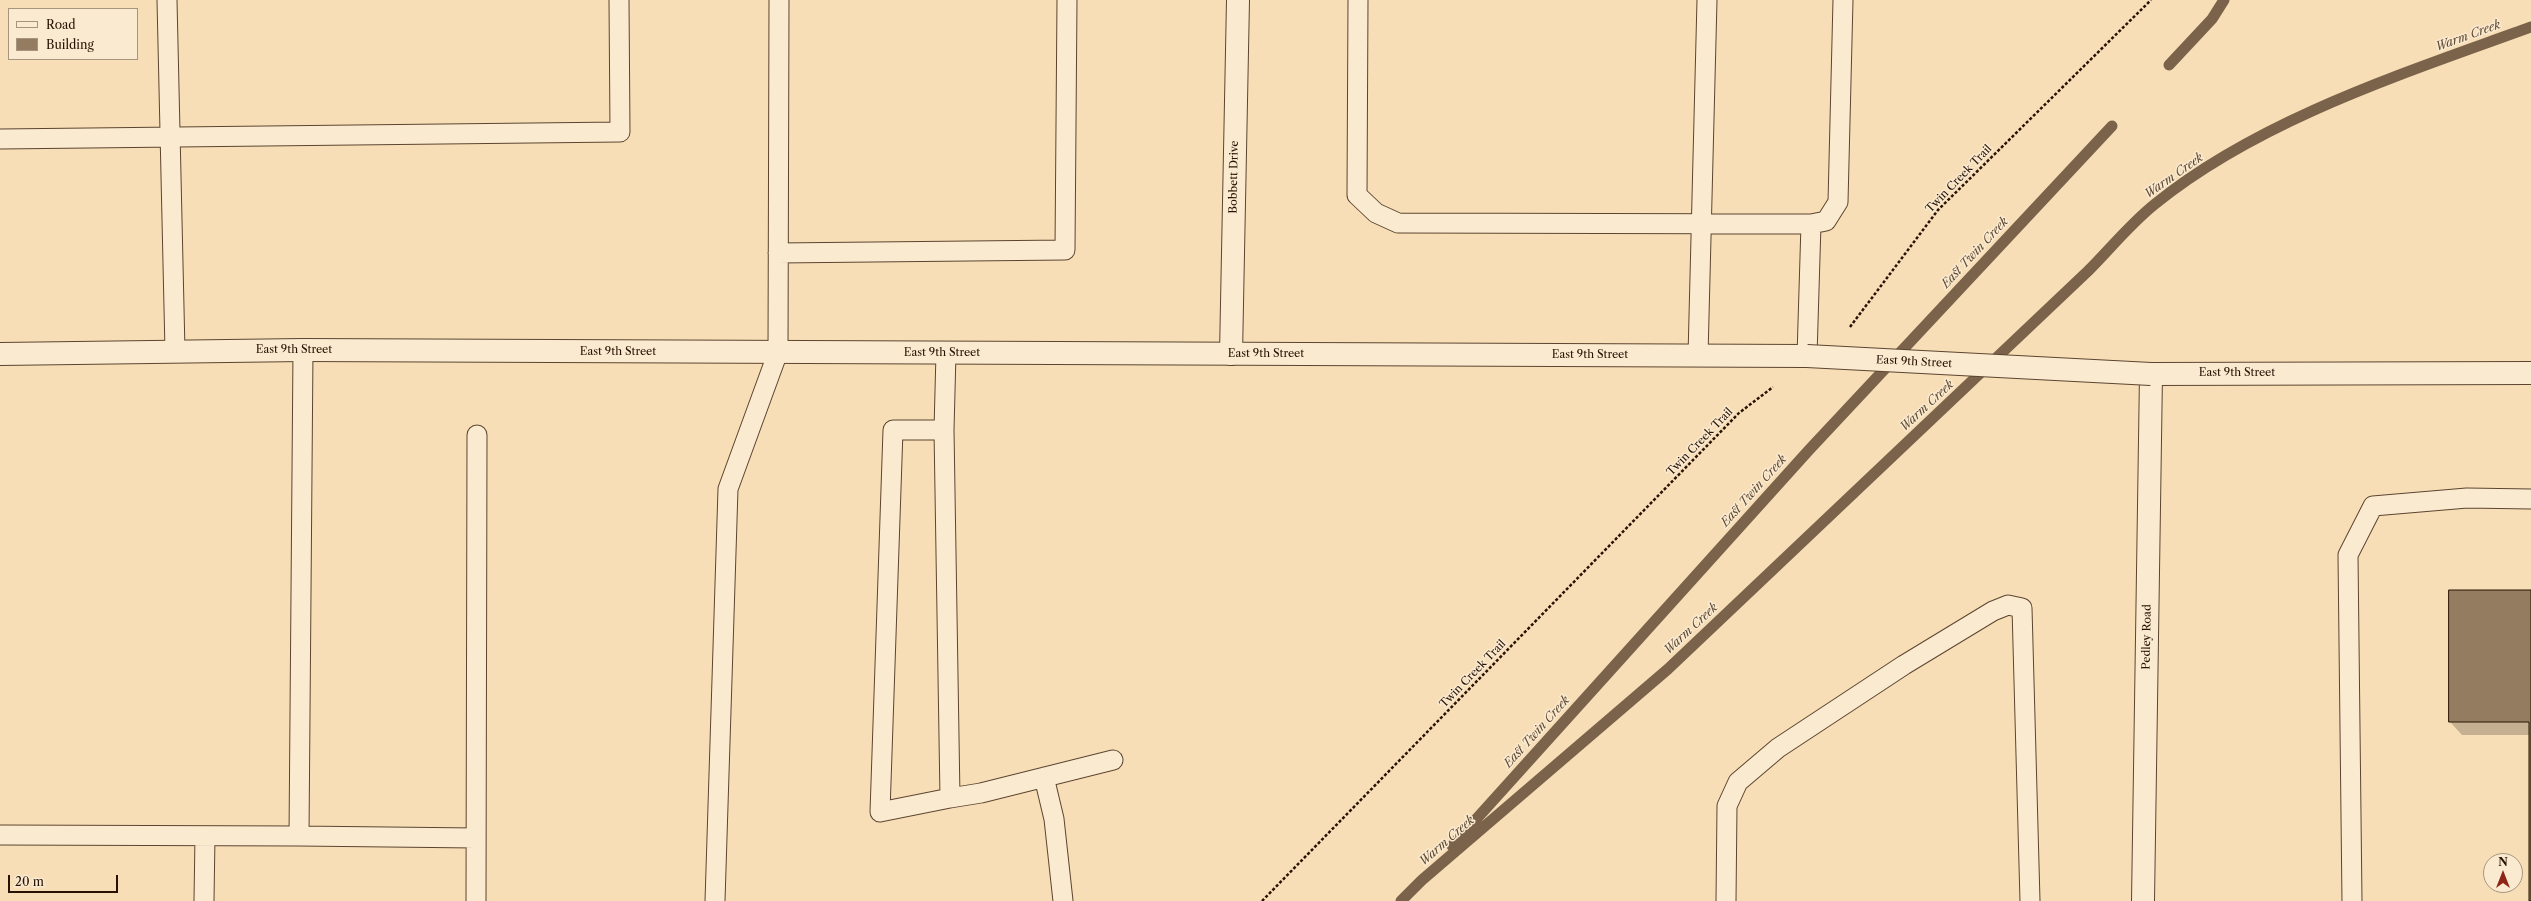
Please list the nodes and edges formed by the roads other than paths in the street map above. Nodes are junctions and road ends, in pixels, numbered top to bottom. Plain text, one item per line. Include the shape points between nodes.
1 (167, 0) edge
2 (619, 0) edge
3 (779, 0) edge
4 (1067, 0) edge
5 (1238, 0) edge
6 (1358, 0) edge
7 (1707, 0) edge
8 (1843, 0) edge
9 (170, 135) junction
10 (0, 139) edge
11 (1699, 224) junction
12 (1811, 224) junction
13 (778, 253) junction
14 (303, 350) junction
15 (175, 351) junction
16 (778, 352) junction
17 (946, 353) junction
18 (0, 354) edge
19 (1232, 354) junction
20 (1698, 356) junction
21 (1807, 356) junction
22 (2531, 373) edge
23 (2151, 374) junction
24 (944, 430) junction
25 (477, 435) dead end
26 (2531, 499) edge
27 (1113, 760) dead end
28 (1044, 778) junction
29 (950, 798) junction
30 (0, 835) edge
31 (205, 836) junction
32 (299, 836) junction
33 (476, 838) junction
34 (204, 901) edge
35 (476, 901) edge
36 (715, 901) edge
37 (1063, 901) edge
38 (1726, 901) edge
39 (2030, 901) edge
40 (2143, 901) edge
41 (2352, 901) edge

1 - 9 lane
2 - 9 lane via 620,132
3 - 13 lane
4 - 13 lane via 1065,250
5 - 19 street, Bobbett Drive
6 - 11 lane via 1357,195 1376,213 1398,223
7 - 11 lane
8 - 12 lane via 1838,202 1826,221
9 - 10 lane
9 - 15 lane
11 - 12 lane
11 - 20 lane
12 - 21 lane
13 - 16 lane
14 - 15 street, East 9th Street
14 - 16 street, East 9th Street
14 - 32 lane
15 - 18 street, East 9th Street
16 - 17 street, East 9th Street
16 - 36 lane via 728,489
17 - 19 street, East 9th Street
17 - 24 lane
19 - 20 street, East 9th Street
20 - 21 street, East 9th Street
21 - 23 street, East 9th Street, bridge
22 - 23 street, East 9th Street
23 - 40 street, Pedley Road
24 - 29 lane
24 - 29 lane via 893,430 880,812
25 - 33 lane
26 - 41 lane via 2467,498 2373,506 2348,555
27 - 28 lane
28 - 29 lane
28 - 37 lane via 1054,819
30 - 31 lane
31 - 32 lane
31 - 34 lane
32 - 33 lane
33 - 35 lane
38 - 39 lane via 1727,806 1738,782 1778,748 1904,665 1993,611 2008,605 2022,608

